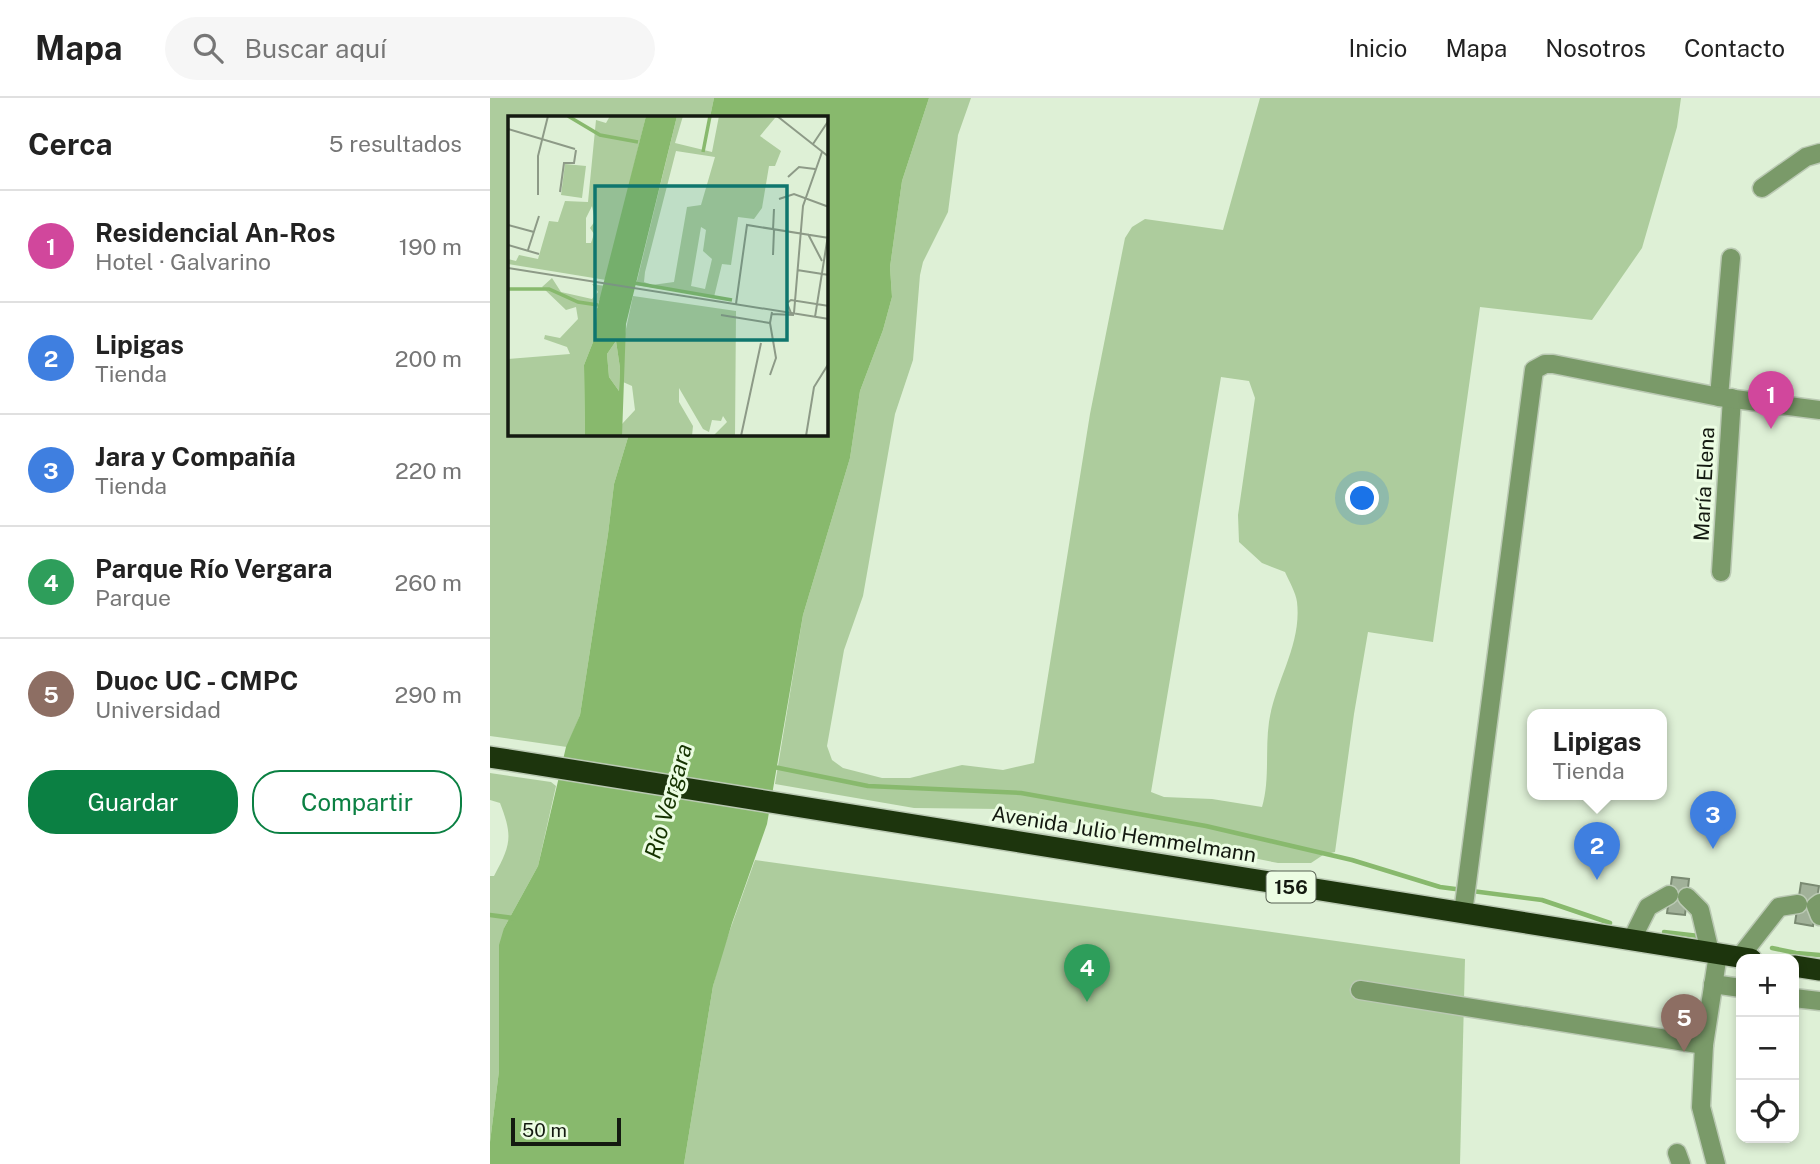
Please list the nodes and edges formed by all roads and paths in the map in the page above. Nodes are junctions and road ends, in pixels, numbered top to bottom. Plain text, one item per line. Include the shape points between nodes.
1 (1820, 153) edge
2 (1762, 188) dead end
3 (1731, 258) dead end
4 (1725, 397) junction
5 (1820, 410) edge
6 (1721, 572) dead end
7 (491, 757) edge
8 (1820, 903) edge
9 (1798, 904) dead end
10 (1463, 914) junction
11 (1820, 916) edge
12 (1632, 939) junction
13 (1714, 953) junction
14 (1748, 954) edge
15 (1736, 957) edge
16 (1799, 967) edge
17 (1820, 970) edge
18 (1713, 984) junction
19 (1736, 988) edge
20 (1360, 990) dead end
21 (1799, 999) edge
22 (1820, 1001) edge
23 (1704, 1045) junction
24 (1716, 1164) edge

1 - 2 street
3 - 4 street, María Elena
4 - 5 street
4 - 6 street, María Elena
4 - 10 street via 1553,364 1534,370
7 - 10 highway, Avenida Julio Hemmelmann / 156
8 - 11 street via 1816,906
9 - 14 street via 1779,907
10 - 12 highway, Avenida Julio Hemmelmann / 156
12 - 13 highway, Avenida Julio Hemmelmann / 156
12 - 13 street via 1648,907 1678,896 1700,909
13 - 15 highway, Avenida Julio Hemmelmann / 156
13 - 18 street
16 - 17 highway
18 - 19 street
18 - 23 street
20 - 23 street
21 - 22 street
23 - 24 street via 1701,1107

